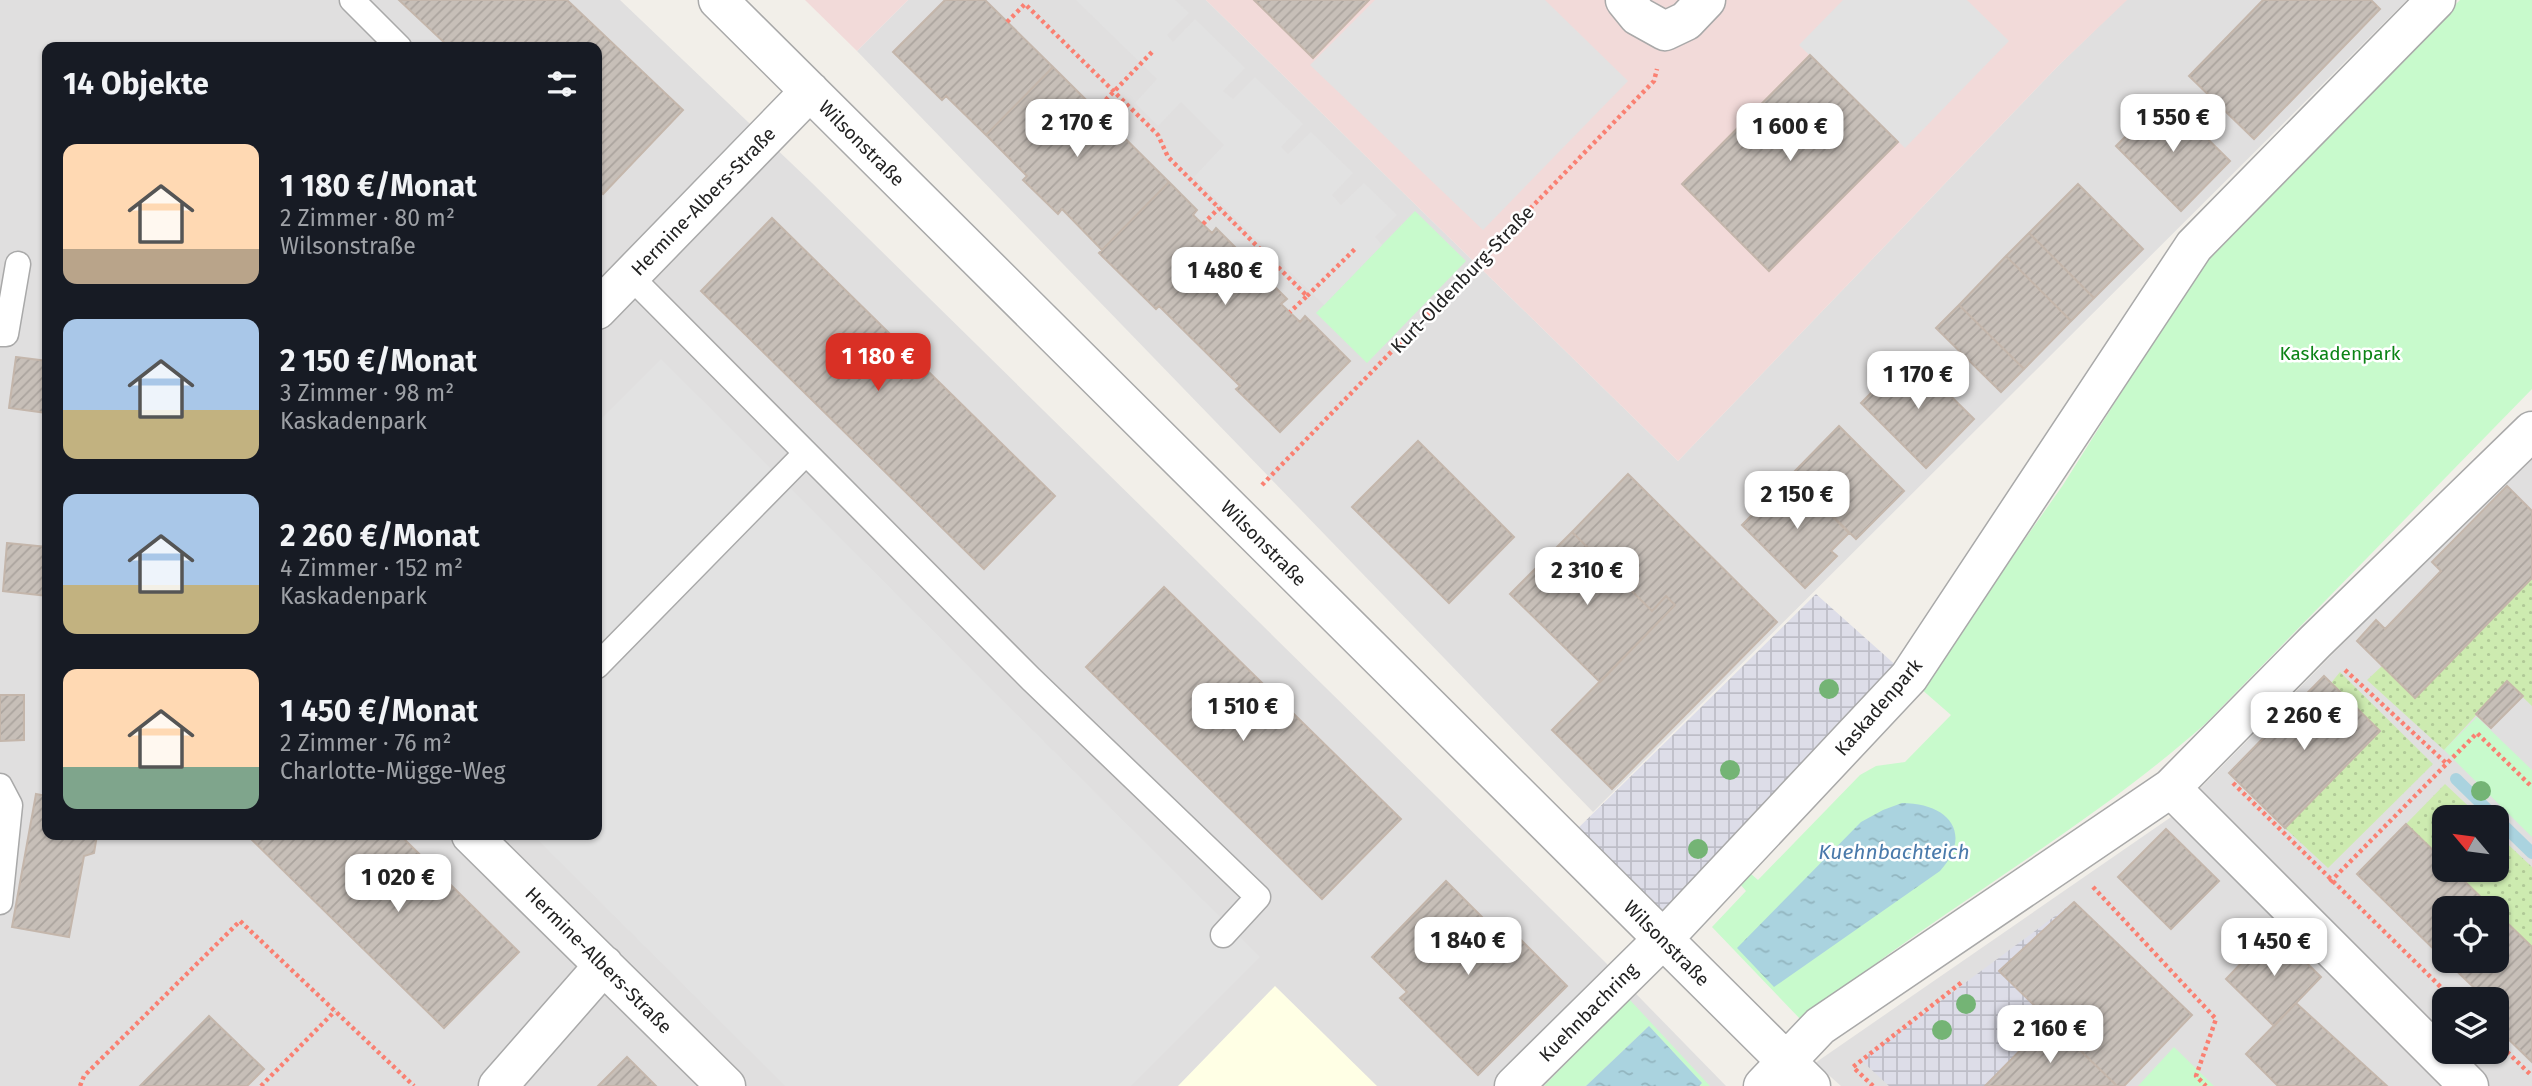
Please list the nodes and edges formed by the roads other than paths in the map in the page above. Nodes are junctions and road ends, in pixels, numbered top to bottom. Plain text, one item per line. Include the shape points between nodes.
1 (352, 0) edge
2 (718, 0) edge
3 (1625, 0) edge
4 (1706, 0) edge
5 (2436, 0) edge
6 (394, 42) edge
7 (810, 91) junction
8 (18, 264) dead end
9 (631, 276) junction
10 (602, 305) edge
11 (0, 334) edge
12 (2532, 431) edge
13 (806, 453) junction
14 (602, 661) edge
15 (0, 786) edge
16 (2171, 788) junction
17 (476, 840) edge
18 (0, 902) edge
19 (1223, 934) dead end
20 (1663, 939) junction
21 (604, 965) junction
22 (1787, 1078) edge
23 (498, 1086) edge
24 (726, 1086) edge
25 (1514, 1086) edge
26 (2469, 1086) edge

1 - 6 lane
2 - 7 street, Wilsonstraße
3 - 4 street via 1638,16 1665,31 1686,21
5 - 20 street, Kaskadenpark via 2194,246 1909,677
7 - 9 street, Hermine-Albers-Straße
7 - 20 street, Wilsonstraße
8 - 11 lane via 6,334
9 - 10 street, Hermine-Albers-Straße
9 - 13 lane
12 - 16 street
13 - 14 lane
13 - 19 lane via 1031,679 1258,897
15 - 18 lane via 10,805
16 - 22 street via 1820,1026
16 - 26 street
17 - 21 street, Hermine-Albers-Straße
20 - 22 street, Wilsonstraße
20 - 25 street, Kuehnbachring
21 - 23 street
21 - 24 street, Hermine-Albers-Straße

